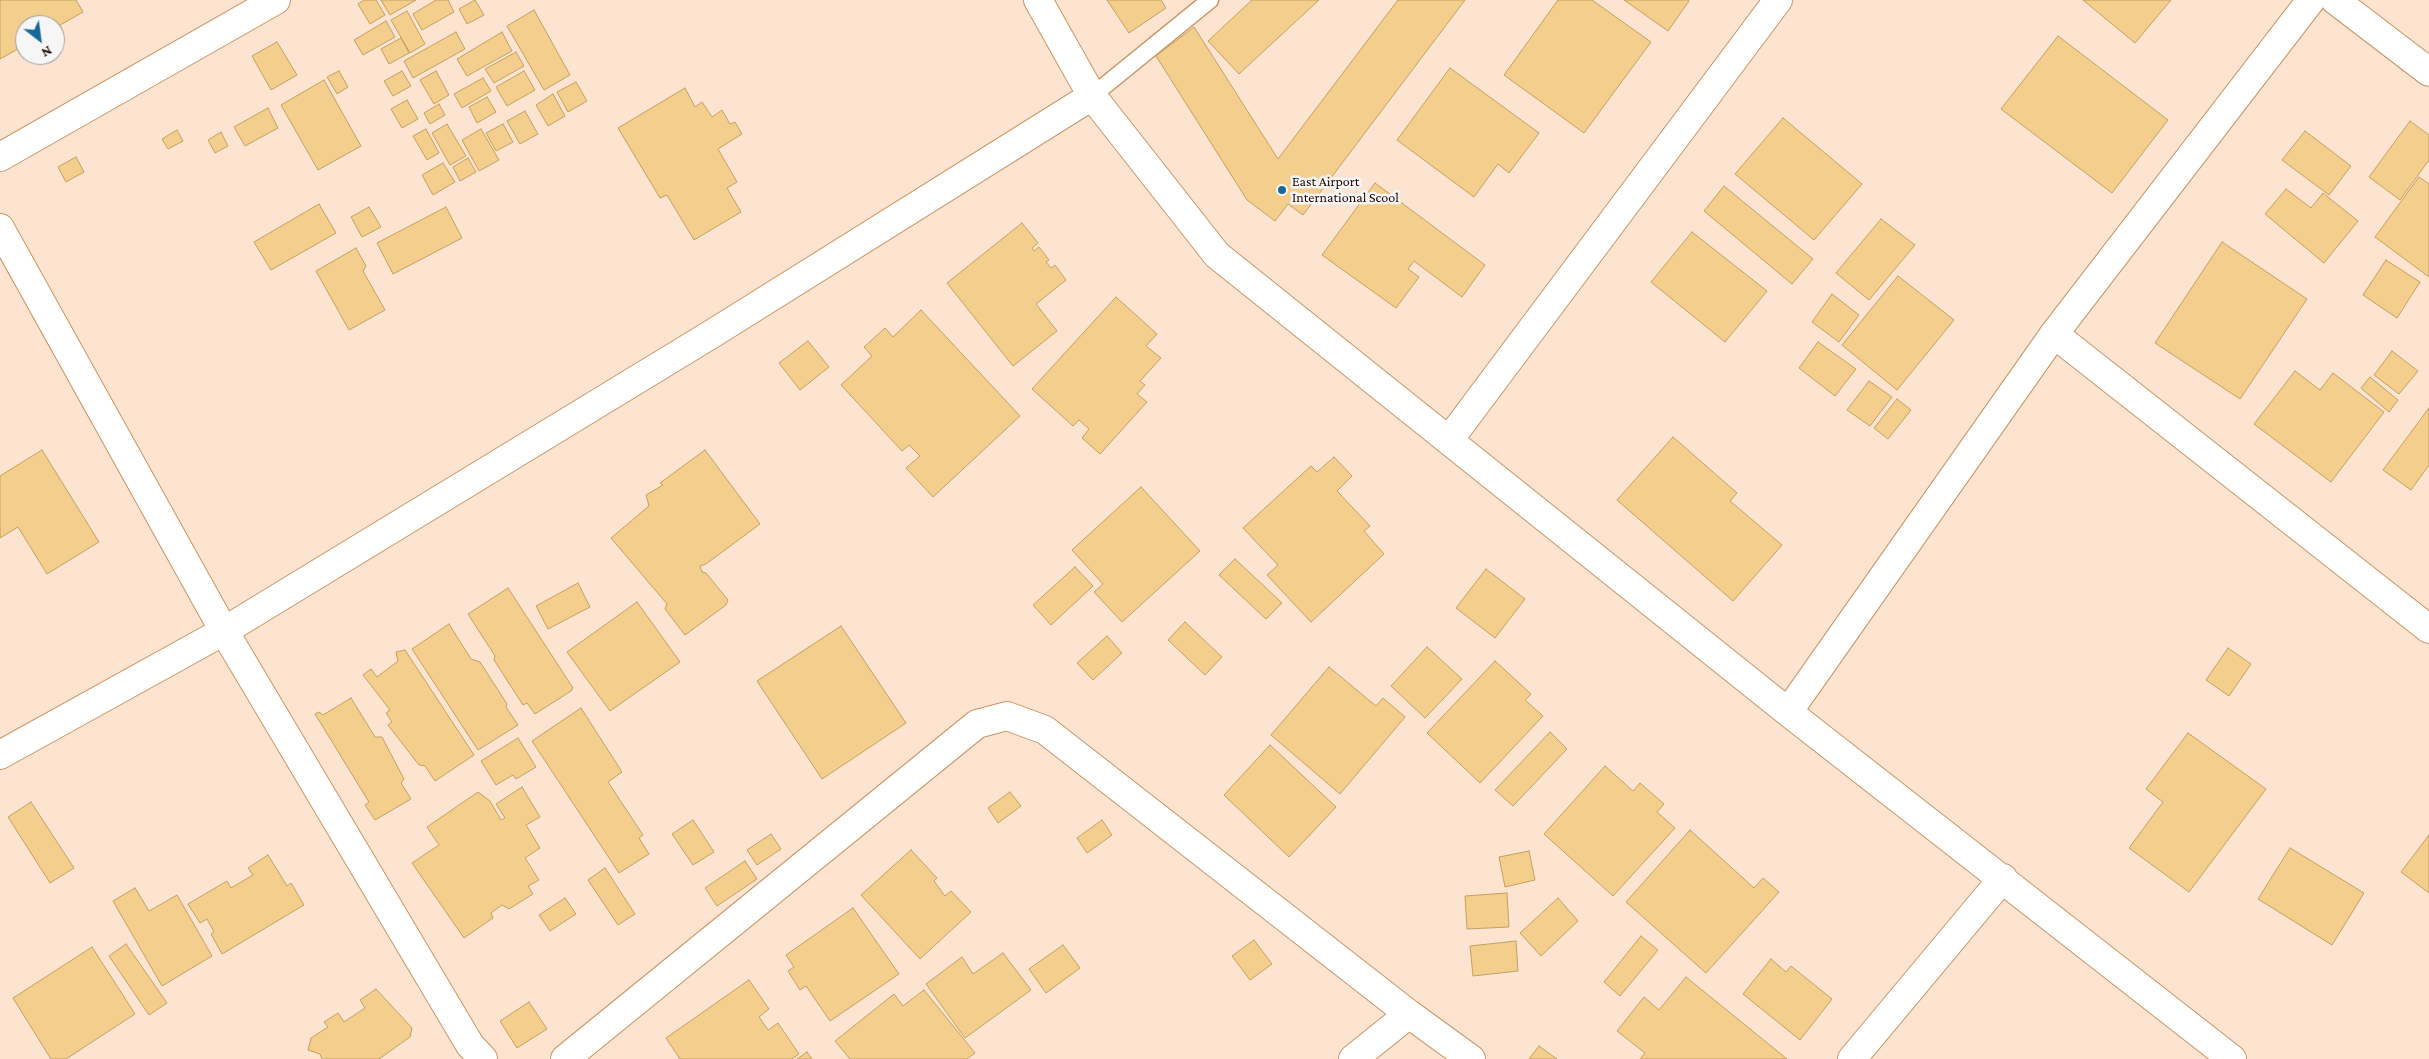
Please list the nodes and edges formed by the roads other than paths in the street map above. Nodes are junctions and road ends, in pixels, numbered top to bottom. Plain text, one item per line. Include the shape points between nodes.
1 (276, 0) edge
2 (1038, 0) edge
3 (1210, 0) edge
4 (1778, 0) edge
5 (2311, 0) edge
6 (2335, 0) edge
7 (2429, 72) edge
8 (1092, 96) junction
9 (0, 157) edge
10 (0, 228) edge
11 (2054, 334) junction
12 (1449, 440) junction
13 (2429, 629) edge
14 (224, 631) junction
15 (1788, 712) junction
16 (0, 755) edge
17 (2003, 878) junction
18 (1409, 1014) junction
19 (483, 1059) edge
20 (565, 1059) edge
21 (1353, 1059) edge
22 (1471, 1059) edge
23 (1852, 1059) edge
24 (2232, 1059) edge

1 - 9 street
2 - 8 street
3 - 8 lane
4 - 12 street
5 - 11 street
6 - 7 street
8 - 12 street via 1217,255
8 - 14 street via 715,332
10 - 14 street
11 - 13 street
11 - 15 street
12 - 15 street
14 - 16 street
14 - 19 street via 470,1045
15 - 17 street
17 - 23 street
17 - 24 street
18 - 20 street via 1045,730 1007,716 976,724
18 - 21 street
18 - 22 street

